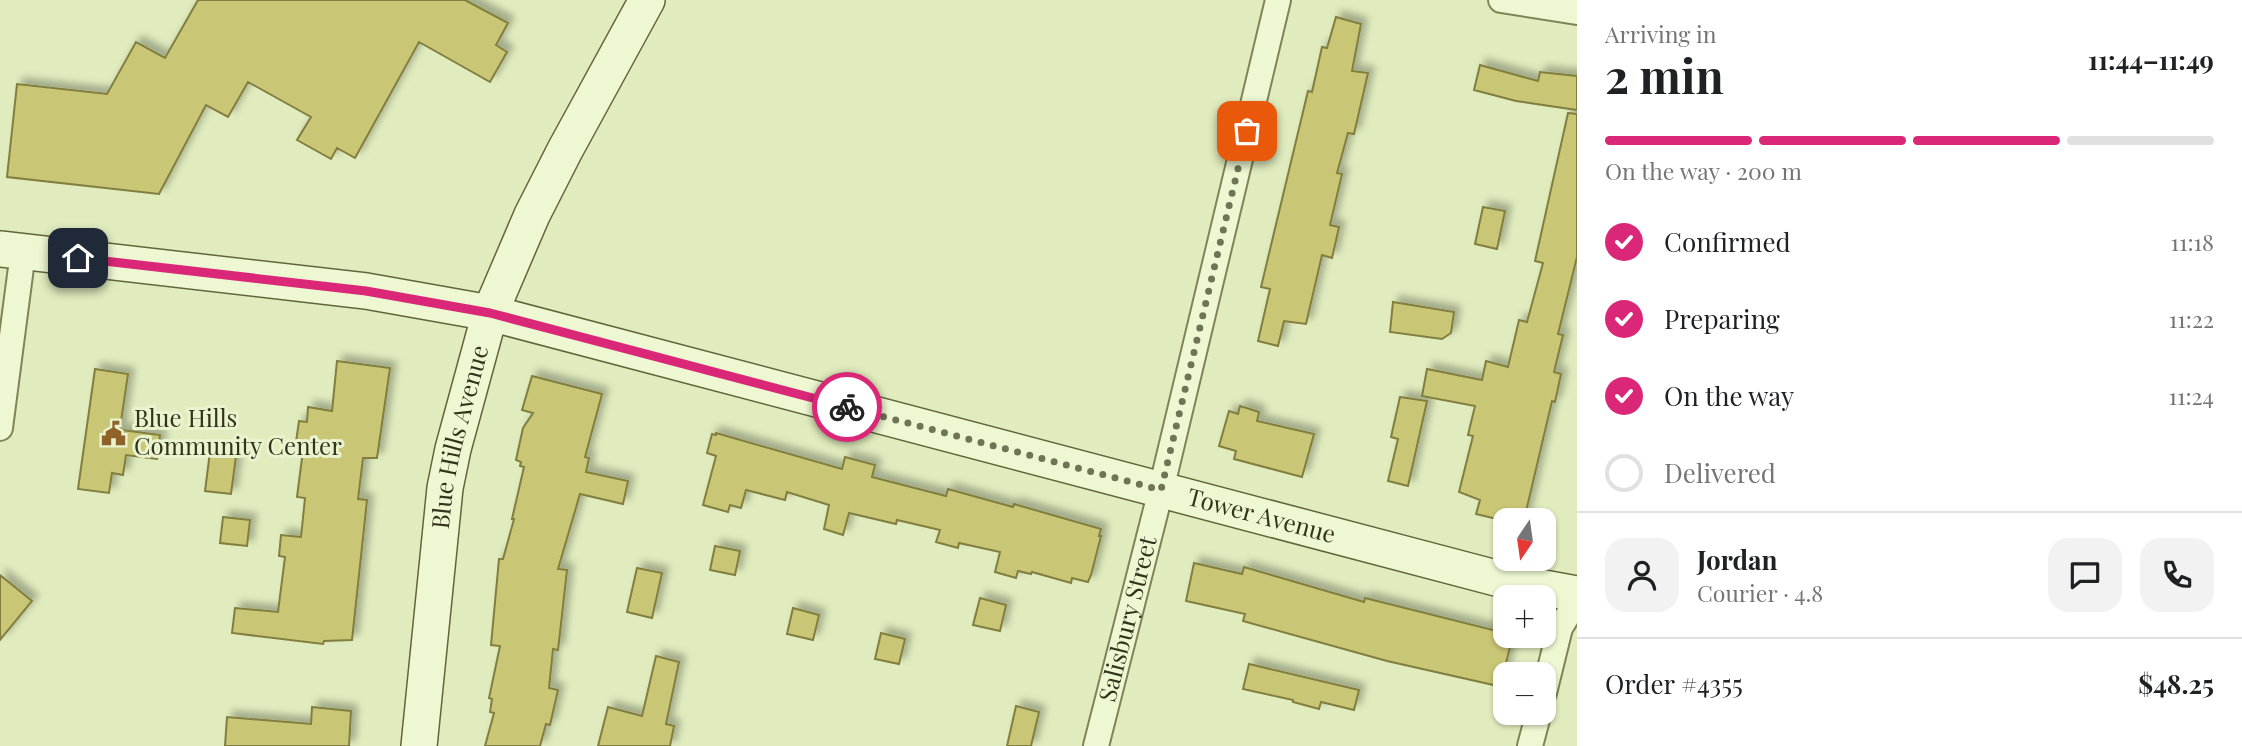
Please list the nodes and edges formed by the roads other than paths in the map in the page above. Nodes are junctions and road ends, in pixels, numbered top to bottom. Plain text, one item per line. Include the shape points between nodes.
1 (647, 0) edge
2 (1278, 0) edge
3 (1501, 0) edge
4 (1577, 12) edge
5 (12, 250) edge
6 (490, 313) junction
7 (0, 428) edge
8 (1161, 490) junction
9 (1577, 594) edge
10 (1577, 600) edge
11 (1552, 662) edge
12 (1536, 725) edge
13 (419, 746) edge
14 (1096, 746) edge
15 (1530, 746) edge

1 - 6 main road, Blue Hills Avenue via 532,215
2 - 8 street, Salisbury Street
3 - 4 street
5 - 6 main road, Tower Avenue via 366,291
5 - 7 street
6 - 8 main road, Tower Avenue
6 - 13 main road, Blue Hills Avenue via 445,488
8 - 9 main road, Tower Avenue via 1511,582
8 - 14 street, Salisbury Street
10 - 11 street via 1560,628
12 - 15 street

